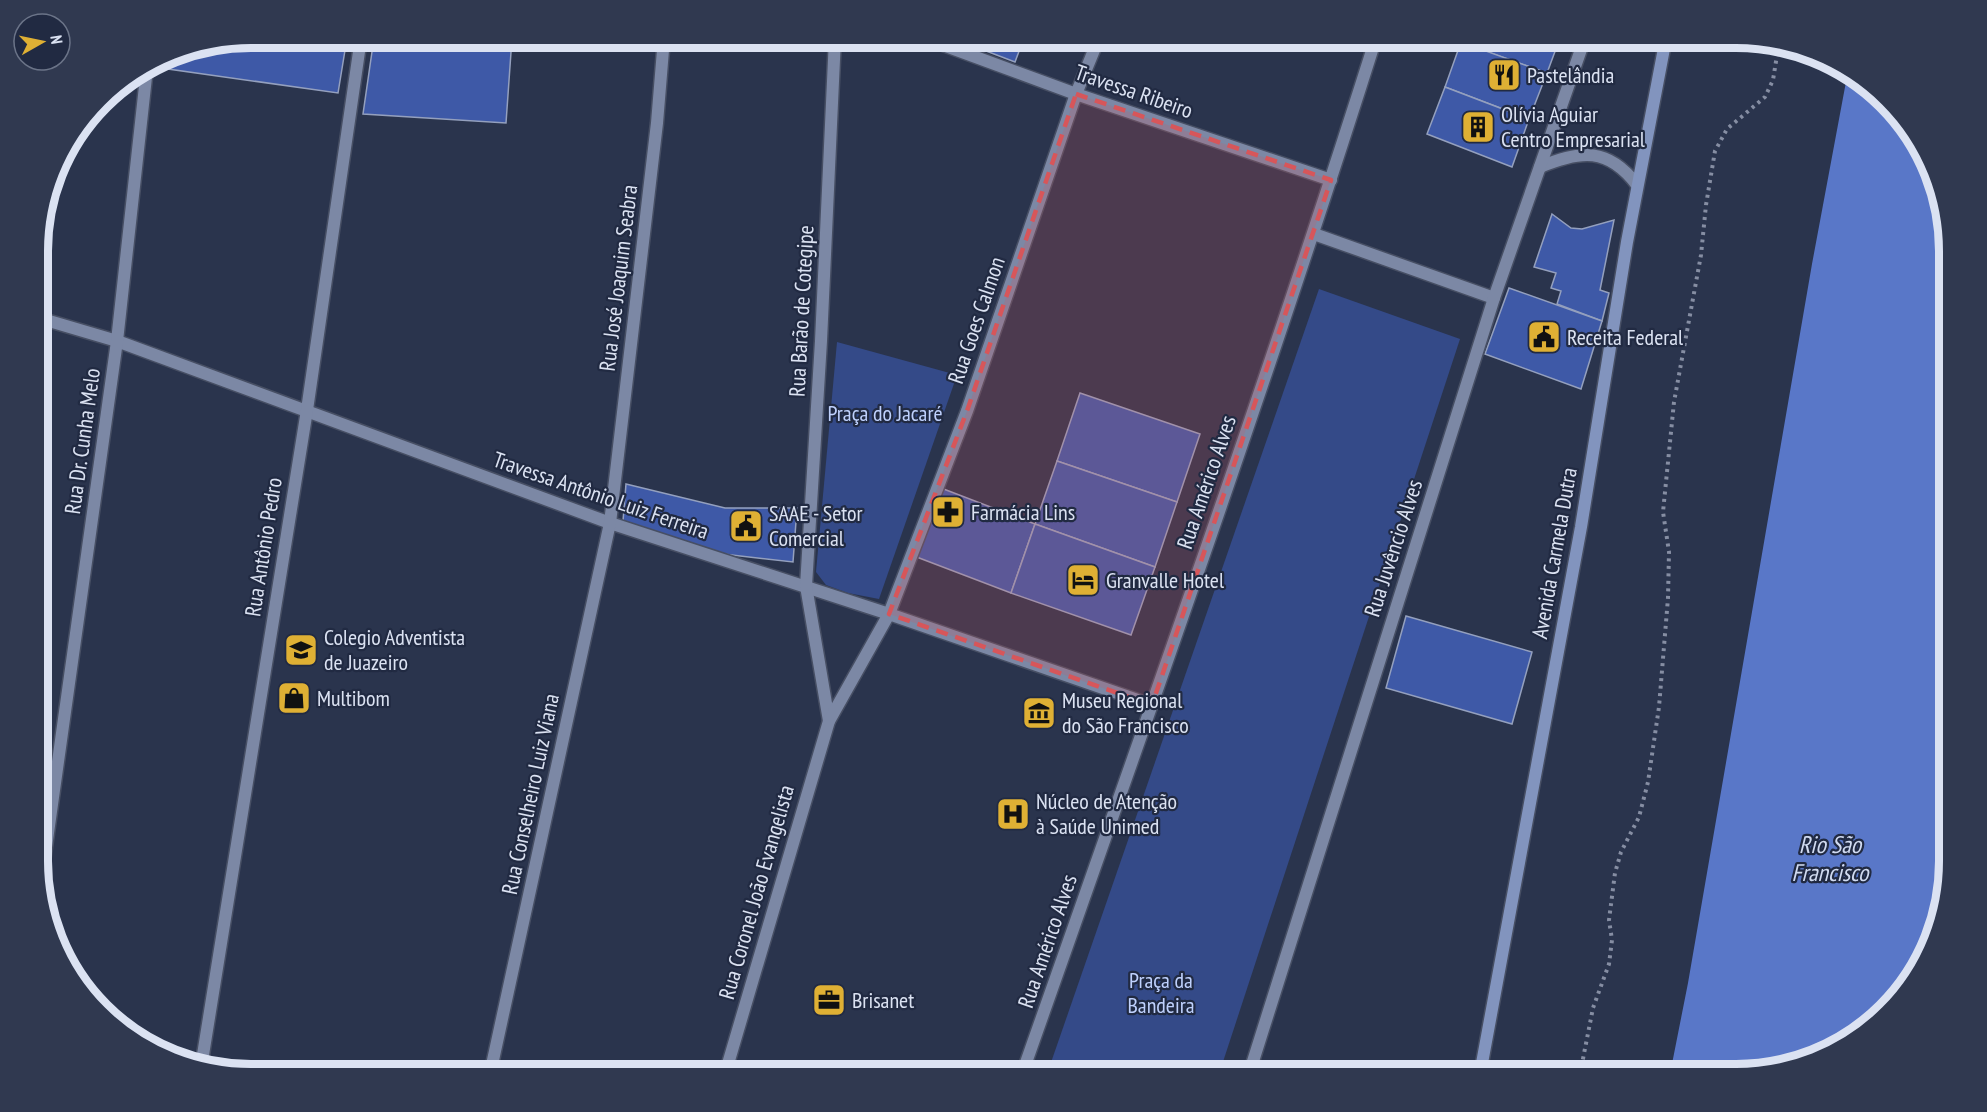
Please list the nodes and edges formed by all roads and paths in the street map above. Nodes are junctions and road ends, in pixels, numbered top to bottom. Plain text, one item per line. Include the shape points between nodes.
1 (360, 48) edge
2 (663, 48) edge
3 (835, 48) edge
4 (951, 48) edge
5 (1095, 48) edge
6 (1373, 48) edge
7 (1582, 48) edge
8 (1664, 48) edge
9 (1777, 53) edge
10 (146, 77) edge
11 (1077, 94) junction
12 (1540, 167) junction
13 (1331, 180) junction
14 (1637, 184) junction
15 (1314, 234) junction
16 (1494, 298) junction
17 (48, 321) edge
18 (117, 341) junction
19 (307, 410) junction
20 (610, 523) junction
21 (806, 586) junction
22 (889, 614) junction
23 (1152, 705) junction
24 (829, 721) junction
25 (48, 833) edge
26 (203, 1058) edge
27 (492, 1064) edge
28 (728, 1064) edge
29 (1026, 1064) edge
30 (1252, 1064) edge
31 (1482, 1064) edge
32 (1582, 1064) edge

1 - 19 street, Rua Antônio Pedro
2 - 20 street, Rua José Joaquim Seabra
3 - 21 street, Rua Barão de Cotegipe
4 - 11 street, Travessa Ribeiro
5 - 11 street, Rua Goes Calmon
6 - 13 street, Rua Américo Alves
7 - 12 street, Rua Juvêncio Alves
8 - 14 main road, Avenida Carmela Dutra
9 - 32 path via 1773,80 1765,97 1727,129 1715,152 1674,402 1666,479 1663,512 1669,552 1668,598 1659,707 1639,817 1615,873 1609,964 1593,1008
10 - 18 street, Rua Dr. Cunha Melo
11 - 13 street, Travessa Ribeiro
11 - 22 street, Rua Goes Calmon via 967,411
12 - 14 street via 1573,155 1592,155 1616,163
12 - 16 street, Rua Juvêncio Alves
13 - 15 street, Rua Américo Alves
14 - 31 main road, Avenida Carmela Dutra via 1581,526
15 - 16 street
15 - 23 street, Rua Américo Alves
16 - 30 street, Rua Juvêncio Alves
17 - 18 street, Travessa Antônio Luiz Ferreira
18 - 19 street, Travessa Antônio Luiz Ferreira
18 - 25 street, Rua Dr. Cunha Melo
19 - 20 street, Travessa Antônio Luiz Ferreira
19 - 26 street, Rua Antônio Pedro
20 - 21 street, Travessa Antônio Luiz Ferreira
20 - 27 street, Rua Conselheiro Luiz Viana
21 - 22 street, Travessa Antônio Luiz Ferreira
21 - 24 street, Rua Coronel João Evangelista
22 - 23 street, Travessa Antônio Luiz Ferreira
22 - 24 street, Rua Coronel João Evangelista
23 - 29 street, Rua Américo Alves
24 - 28 street, Rua Coronel João Evangelista

